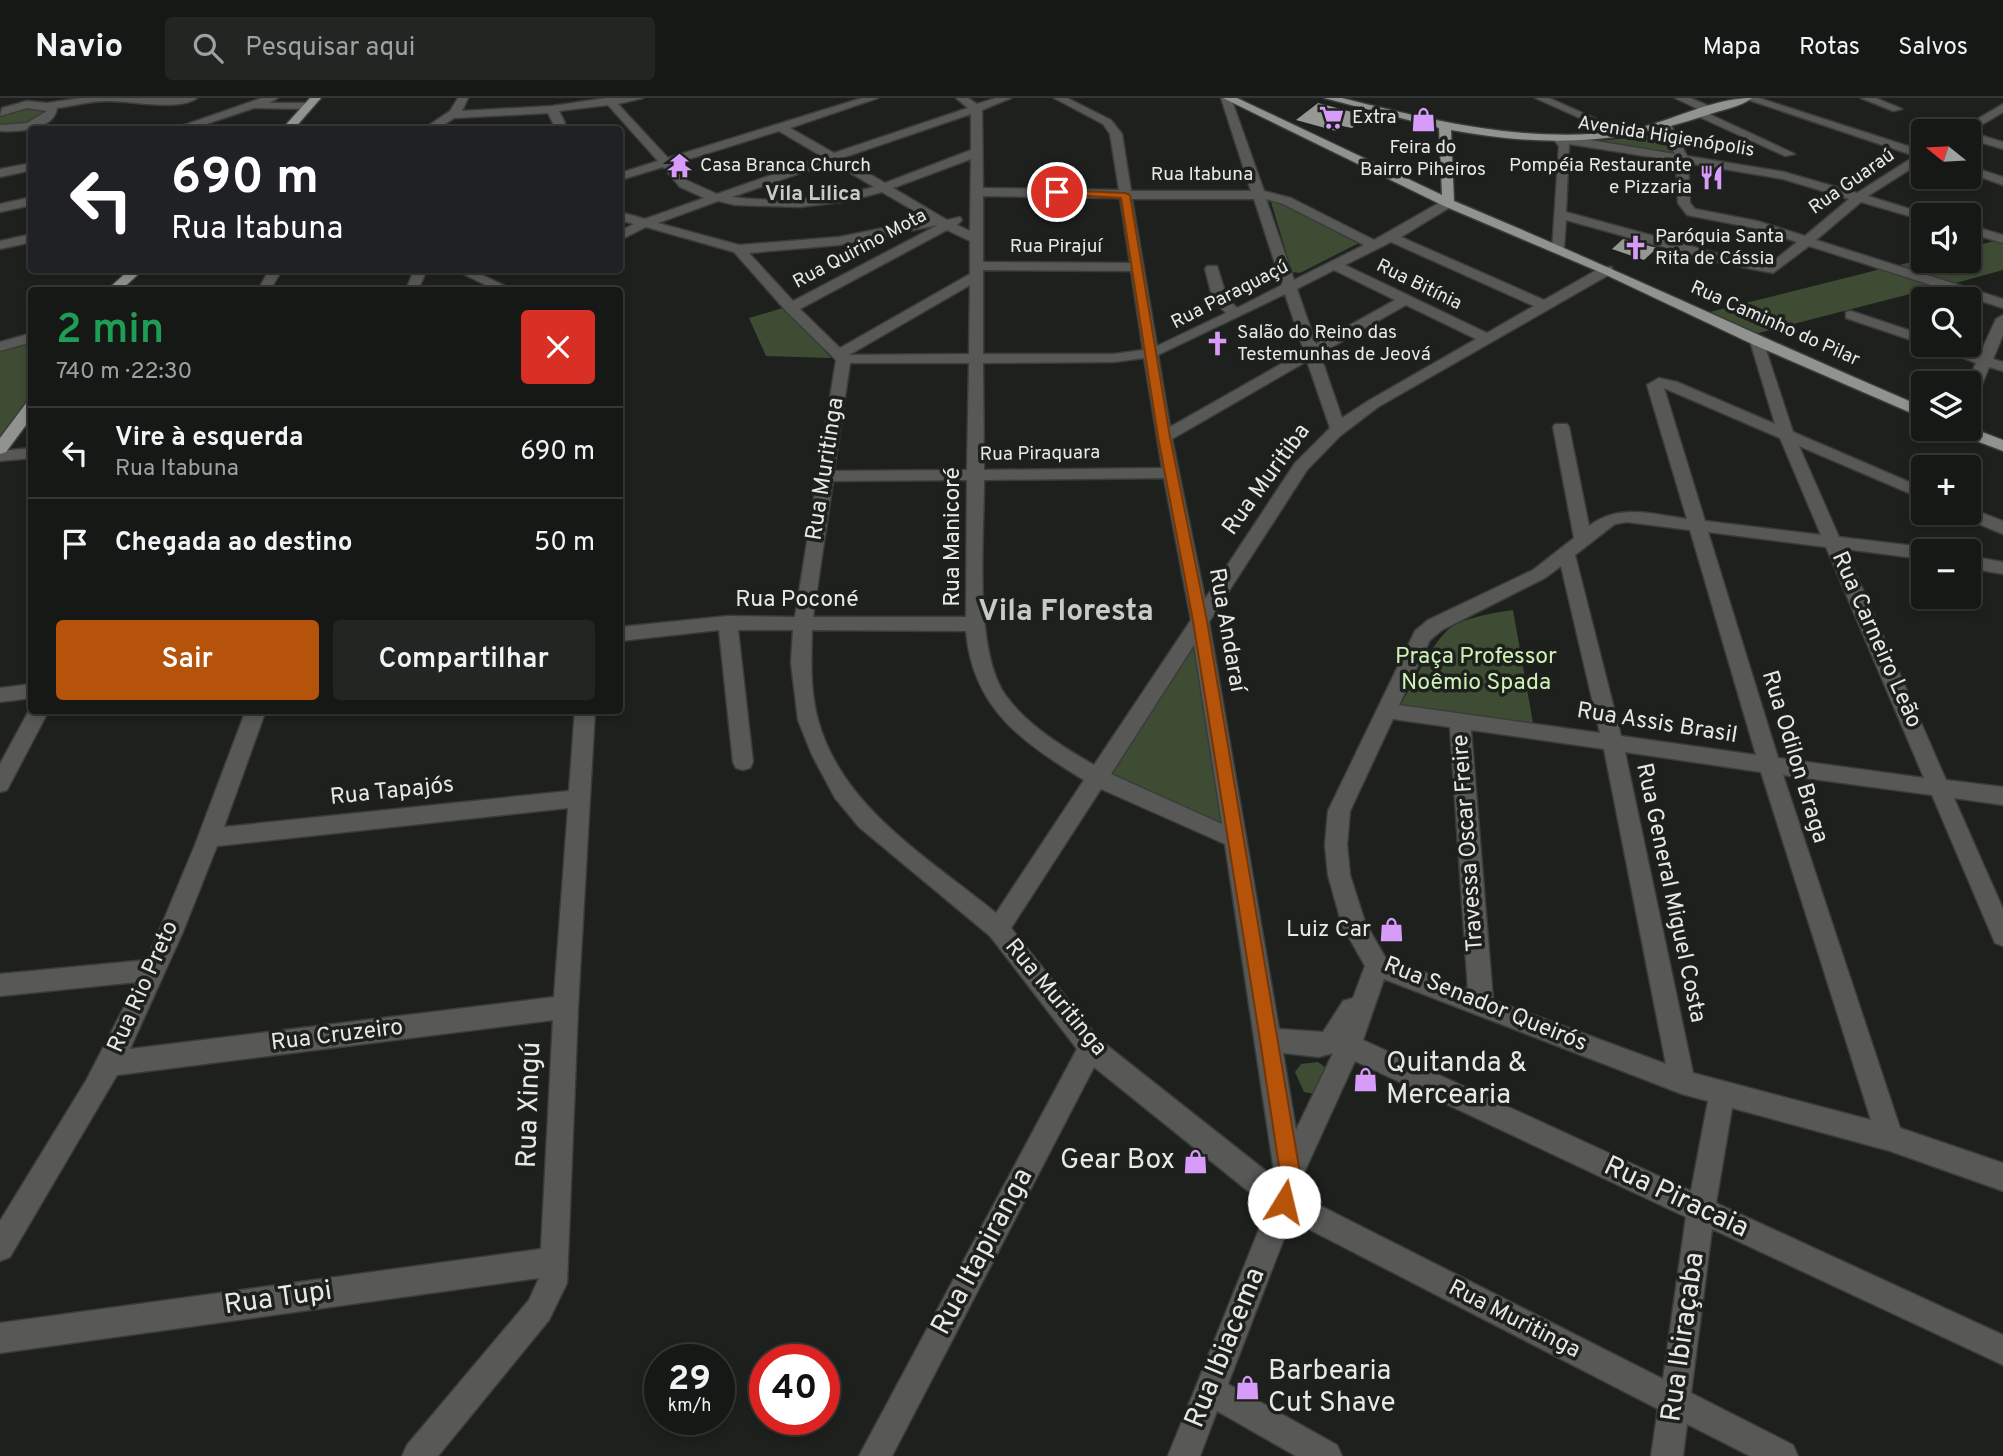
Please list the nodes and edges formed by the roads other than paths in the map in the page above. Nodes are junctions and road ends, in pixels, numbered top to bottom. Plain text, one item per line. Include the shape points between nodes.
1 (104, 98) edge
2 (110, 98) edge
3 (192, 98) edge
4 (273, 98) edge
5 (463, 98) edge
6 (638, 98) edge
7 (873, 98) edge
8 (961, 98) edge
9 (1006, 98) edge
10 (1059, 98) edge
11 (1227, 98) edge
12 (1329, 98) edge
13 (1540, 98) edge
14 (1680, 98) edge
15 (1747, 98) edge
16 (1866, 98) edge
17 (611, 100) edge
18 (312, 102) edge
19 (48, 106) junction
20 (249, 107) junction
21 (2003, 107) edge
22 (552, 109) junction
23 (977, 109) junction
24 (1252, 109) junction
25 (1898, 109) dead end
26 (2, 110) edge
27 (1705, 112) junction
28 (1231, 113) junction
29 (451, 115) junction
30 (217, 117) junction
31 (1981, 120) edge
32 (1446, 125) junction
33 (1665, 125) junction
34 (187, 126) edge
35 (208, 126) edge
36 (290, 126) edge
37 (433, 126) edge
38 (560, 126) edge
39 (779, 126) junction
40 (0, 128) edge
41 (1624, 134) junction
42 (1562, 139) junction
43 (1981, 139) edge
44 (2003, 146) edge
45 (1911, 151) edge
46 (975, 153) junction
47 (1790, 154) dead end
48 (834, 158) junction
49 (1682, 160) junction
50 (666, 163) junction
51 (1911, 163) edge
52 (28, 167) edge
53 (0, 173) edge
54 (1981, 173) edge
55 (623, 176) edge
56 (2003, 181) edge
57 (883, 188) junction
58 (1260, 194) junction
59 (1125, 195) junction
60 (1858, 197) junction
61 (716, 198) junction
62 (975, 201) junction
63 (28, 202) edge
64 (1448, 203) junction
65 (0, 208) edge
66 (1911, 212) edge
67 (1559, 215) junction
68 (623, 217) edge
69 (645, 223) junction
70 (943, 223) junction
71 (1981, 233) edge
72 (623, 234) edge
73 (1391, 237) junction
74 (975, 238) junction
75 (2003, 239) edge
76 (28, 240) edge
77 (1805, 240) junction
78 (0, 244) edge
79 (1374, 245) junction
80 (1557, 248) junction
81 (738, 249) junction
82 (1334, 265) junction
83 (1136, 267) junction
84 (1212, 268) dead end
85 (1607, 270) junction
86 (976, 271) junction
87 (133, 273) edge
88 (468, 273) edge
89 (1290, 285) junction
90 (116, 287) edge
91 (499, 287) edge
92 (1406, 299) junction
93 (2003, 304) edge
94 (1545, 306) junction
95 (791, 308) junction
96 (1235, 313) junction
97 (1851, 315) dead end
98 (2003, 319) edge
99 (1911, 336) edge
100 (28, 338) edge
101 (1489, 339) junction
102 (1757, 341) junction
103 (0, 347) edge
104 (1312, 351) junction
105 (1150, 353) junction
106 (841, 357) junction
107 (1972, 357) edge
108 (977, 358) junction
109 (1984, 361) junction
110 (2003, 367) edge
111 (1980, 371) edge
112 (1911, 408) edge
113 (28, 410) edge
114 (1337, 427) junction
115 (1561, 427) dead end
116 (1786, 434) junction
117 (1164, 437) junction
118 (1981, 438) edge
119 (2003, 446) edge
120 (0, 449) edge
121 (28, 453) edge
122 (0, 456) edge
123 (1171, 473) junction
124 (976, 475) junction
125 (825, 476) junction
126 (1911, 489) edge
127 (1981, 519) edge
128 (1697, 525) junction
129 (2003, 528) edge
130 (1832, 541) junction
131 (1574, 545) junction
132 (1911, 551) edge
133 (1997, 567) edge
134 (2003, 587) edge
135 (1200, 621) junction
136 (728, 623) junction
137 (803, 624) junction
138 (975, 624) junction
139 (623, 634) edge
140 (28, 692) edge
141 (0, 695) edge
142 (1387, 711) junction
143 (37, 714) edge
144 (255, 714) edge
145 (585, 714) edge
146 (1460, 720) junction
147 (1612, 740) junction
148 (743, 762) dead end
149 (1770, 766) junction
150 (1099, 778) junction
151 (0, 784) edge
152 (1940, 788) junction
153 (2003, 796) edge
154 (581, 798) junction
155 (209, 838) junction
156 (1237, 839) junction
157 (998, 929) junction
158 (2003, 936) edge
159 (1377, 965) junction
160 (154, 970) junction
161 (0, 985) edge
162 (1363, 1005) junction
163 (566, 1007) junction
164 (1481, 1007) junction
165 (1270, 1040) junction
166 (1349, 1046) junction
167 (1091, 1048) junction
168 (109, 1064) junction
169 (1682, 1082) junction
170 (1722, 1093) junction
171 (1890, 1138) junction
172 (1290, 1173) junction
173 (2003, 1177) edge
174 (1284, 1202) junction
175 (1701, 1210) junction
176 (0, 1247) edge
177 (556, 1261) junction
178 (0, 1338) edge
179 (2003, 1350) edge
180 (1209, 1390) junction
181 (1675, 1401) junction
182 (418, 1456) edge
183 (875, 1456) edge
184 (1184, 1456) edge
185 (1326, 1456) edge
186 (1667, 1456) edge
187 (1782, 1456) edge

1 - 19 street
2 - 3 street via 155,102
4 - 20 street
5 - 29 street
6 - 17 street
7 - 39 street
8 - 23 street
9 - 23 street
10 - 59 street, Rua Andaraí via 1107,122 1116,134
11 - 24 main road, Rua Caminho do Pilar
11 - 28 street
12 - 32 main road, Avenida Higienópolis
13 - 41 street
14 - 27 street
15 - 27 main road
15 - 45 street
16 - 25 street
17 - 22 street
17 - 50 street
18 - 20 street
18 - 36 main road
19 - 26 street
19 - 40 street via 53,112 45,119
20 - 30 street
21 - 31 street
22 - 29 street
22 - 38 street
23 - 46 street, Rua Manicoré
23 - 48 street
24 - 28 street
24 - 64 main road, Rua Caminho do Pilar
27 - 33 main road
27 - 47 street
28 - 58 street
29 - 37 street
30 - 34 street
30 - 35 street
32 - 42 main road, Avenida Higienópolis
32 - 64 main road
33 - 41 main road
33 - 49 street
39 - 48 street
39 - 50 street
41 - 42 main road
42 - 49 street, Avenida Higienópolis
42 - 67 street
43 - 44 street
46 - 57 street
46 - 62 street, Rua Manicoré
48 - 57 street
48 - 61 street
49 - 60 street, Avenida Higienópolis via 1784,176
49 - 77 street via 1684,203 1691,212
50 - 55 street
50 - 61 street via 684,184
51 - 60 street, Rua Guaraú
52 - 53 street
54 - 56 street
57 - 61 street via 800,203
57 - 70 street
58 - 59 street, Rua Itabuna
58 - 79 street, Rua Itabuna via 1287,201
58 - 89 street
59 - 62 street, Rua Itabuna
59 - 83 street, Rua Andaraí
60 - 66 street, Avenida Higienópolis
60 - 77 street, Rua Guaraú
61 - 69 street
62 - 70 street
62 - 74 street, Rua Manicoré
63 - 65 street
64 - 73 street, Rua Paraguaçú
64 - 80 main road, Rua Caminho do Pilar
67 - 77 street, Rua Guaraú via 1769,270
67 - 80 street
68 - 69 street
69 - 72 street
69 - 81 street
70 - 74 street
70 - 81 street via 863,239
70 - 95 street, Rua Quirino Mota
71 - 75 street
73 - 79 street, Rua Paraguaçú
73 - 94 street
74 - 86 street, Rua Manicoré
76 - 78 street
77 - 93 street
79 - 82 street, Rua Paraguaçú
80 - 85 main road, Rua Caminho do Pilar
81 - 95 street
82 - 89 street, Rua Paraguaçú
82 - 92 street, Rua Bitínia
83 - 86 street, Rua Pirajuí
83 - 105 street, Rua Andaraí
84 - 96 street via 1220,300
85 - 94 street, Rua Muritiba
85 - 102 main road, Rua Caminho do Pilar
86 - 106 street
86 - 108 street, Rua Manicoré
87 - 90 main road
88 - 91 street
89 - 96 street, Rua Paraguaçú
89 - 104 street
92 - 101 street, Rua Bitínia
92 - 104 street
94 - 101 street, Rua Muritiba
95 - 106 street
96 - 105 street, Rua Paraguaçú
97 - 99 street
98 - 109 street
100 - 103 street
101 - 114 street, Rua Muritiba
102 - 112 main road, Rua Caminho do Pilar
102 - 116 street, Rua Carneiro Leão
104 - 114 street
104 - 117 street
105 - 108 street, Rua Paraguaçú via 1114,358
105 - 117 street, Rua Andaraí
106 - 108 street, Rua Paraguaçú
106 - 125 street, Rua Muritinga
107 - 109 street
108 - 124 street, Rua Manicoré
109 - 110 street
109 - 111 street
113 - 120 main road
114 - 135 street, Rua Muritiba via 1301,467
115 - 131 street, Rua General Miguel Costa
116 - 126 street
116 - 128 street, Rua Odilon Braga via 1672,385 1655,385
116 - 130 street, Rua Carneiro Leão
117 - 123 street, Rua Andaraí
118 - 119 main road
121 - 122 street
123 - 124 street, Rua Piraquara
123 - 135 street, Rua Andaraí
124 - 125 street, Rua Piraquara
124 - 138 street, Rua Manicoré
125 - 137 street, Rua Muritinga
127 - 129 street
128 - 130 street, Rua Senador Queirós
128 - 131 street, Rua Senador Queirós via 1614,517
128 - 149 street, Rua Odilon Braga
130 - 132 street, Rua Senador Queirós
130 - 152 street, Rua Carneiro Leão
131 - 142 street, Rua Senador Queirós via 1539,574 1435,625 1422,636
131 - 147 street, Rua General Miguel Costa
133 - 134 street
135 - 150 street, Rua Muritiba
135 - 156 street, Rua Andaraí
136 - 137 street, Rua Poconé
136 - 139 street, Rua Poconé
136 - 148 street
137 - 138 street, Rua Poconé
137 - 157 street, Rua Muritinga via 801,663 808,720 843,792 867,821
138 - 150 street, Rua Manicoré via 982,671 999,700 1044,746
140 - 141 street
142 - 146 street, Rua Assis Brasil
142 - 159 street, Rua Senador Queirós via 1339,811 1336,845 1339,875 1354,925
143 - 151 street
144 - 155 street, Rua Rio Preto
145 - 154 street, Rua Xingú
146 - 147 street, Rua Assis Brasil
146 - 164 street, Travessa Oscar Freire
147 - 149 street, Rua Assis Brasil
147 - 169 street, Rua General Miguel Costa
149 - 152 street, Rua Assis Brasil
149 - 171 street, Rua Odilon Braga
150 - 156 street, Rua Manicoré
150 - 157 street, Rua Muritiba
152 - 153 street, Rua Assis Brasil
152 - 158 street, Rua Carneiro Leão
154 - 155 street, Rua Tapajós
154 - 163 street, Rua Xingú
155 - 160 street, Rua Rio Preto
156 - 165 street, Rua Andaraí
157 - 167 street, Rua Muritinga
159 - 162 street
159 - 164 street, Rua Senador Queirós
160 - 161 street
160 - 168 street, Rua Rio Preto
162 - 165 street via 1353,1007 1331,1042
162 - 166 street
163 - 168 street, Rua Cruzeiro
163 - 177 street, Rua Xingú
164 - 169 street, Rua Senador Queirós
165 - 172 street, Rua Andaraí
166 - 172 street
166 - 175 street, Rua Piracaia
167 - 174 street, Rua Muritinga
167 - 183 street, Rua Itapiranga
168 - 176 street, Rua Rio Preto
169 - 170 street, Rua Senador Queirós
170 - 171 street, Rua Senador Queirós
170 - 175 street, Rua Ibiraçaba
171 - 173 street, Rua Senador Queirós
172 - 174 street, Rua Andaraí
174 - 180 street, Rua Ibiacema
174 - 181 street, Rua Muritinga
175 - 179 street, Rua Piracaia
175 - 181 street, Rua Ibiraçaba
177 - 178 street, Rua Tupi
177 - 182 street, Rua Xingú via 553,1283 539,1310
180 - 184 street, Rua Ibiacema
180 - 185 street
181 - 186 street, Rua Ibiraçaba
181 - 187 street, Rua Muritinga

